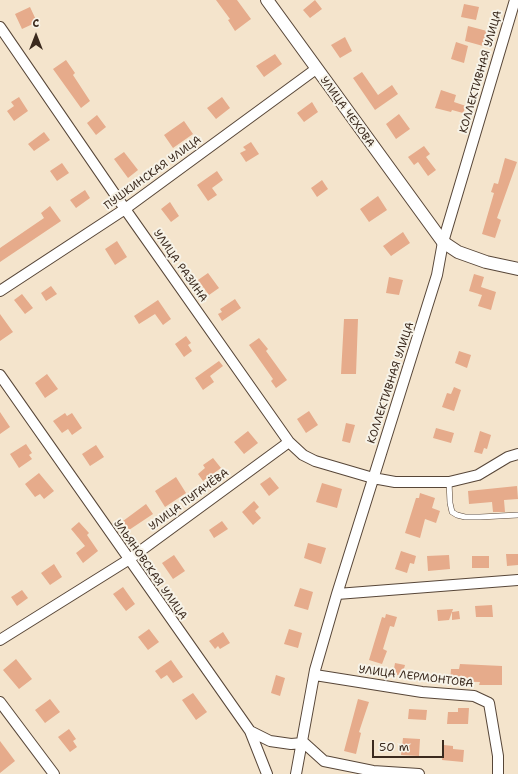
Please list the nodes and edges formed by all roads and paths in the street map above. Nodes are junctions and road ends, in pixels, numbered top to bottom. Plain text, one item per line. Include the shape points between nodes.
1 (267, 0) edge
2 (515, 0) edge
3 (0, 27) edge
4 (316, 69) junction
5 (125, 209) junction
6 (443, 242) junction
7 (518, 269) edge
8 (0, 291) edge
9 (0, 375) edge
10 (289, 442) junction
11 (518, 454) edge
12 (373, 478) junction
13 (449, 482) junction
14 (518, 515) edge
15 (128, 560) junction
16 (518, 580) edge
17 (337, 594) junction
18 (0, 640) edge
19 (315, 675) junction
20 (0, 702) edge
21 (250, 731) junction
22 (303, 742) junction
23 (54, 774) edge
24 (267, 774) edge
25 (296, 774) edge
26 (419, 774) edge
27 (498, 774) edge

1 - 4 street, УЛИЦА ЧЕХОВА
2 - 6 street, КОЛЛЕКТИВНАЯ УЛИЦА
3 - 5 street, УЛИЦА РАЗИНА
4 - 5 street, ПУШКИНСКАЯ УЛИЦА
4 - 6 street, УЛИЦА ЧЕХОВА
5 - 8 street, ПУШКИНСКАЯ УЛИЦА
5 - 10 street, УЛИЦА РАЗИНА
6 - 7 street via 465,255
6 - 12 street, КОЛЛЕКТИВНАЯ УЛИЦА via 437,275
9 - 15 street, УЛЬЯНОВСКАЯ УЛИЦА
10 - 12 street, УЛИЦА РАЗИНА via 303,455
10 - 15 street, УЛИЦА ПУГАЧЁВА
11 - 13 street, УЛИЦА РАЗИНА via 478,475
12 - 13 street, УЛИЦА РАЗИНА via 395,482
12 - 17 street, КОЛЛЕКТИВНАЯ УЛИЦА
13 - 14 lane via 452,512 457,515
15 - 18 street, УЛИЦА ПУГАЧЁВА
15 - 21 street, УЛЬЯНОВСКАЯ УЛИЦА
16 - 17 street
17 - 19 street, КОЛЛЕКТИВНАЯ УЛИЦА
19 - 22 street, КОЛЛЕКТИВНАЯ УЛИЦА
19 - 27 street, УЛИЦА ЛЕРМОНТОВА via 422,692 474,696 489,703 498,756
20 - 23 street
21 - 22 street, УЛЬЯНОВСКАЯ УЛИЦА via 270,741 291,744
21 - 24 street
22 - 25 street, КОЛЛЕКТИВНАЯ УЛИЦА
22 - 26 street via 324,761 373,771

